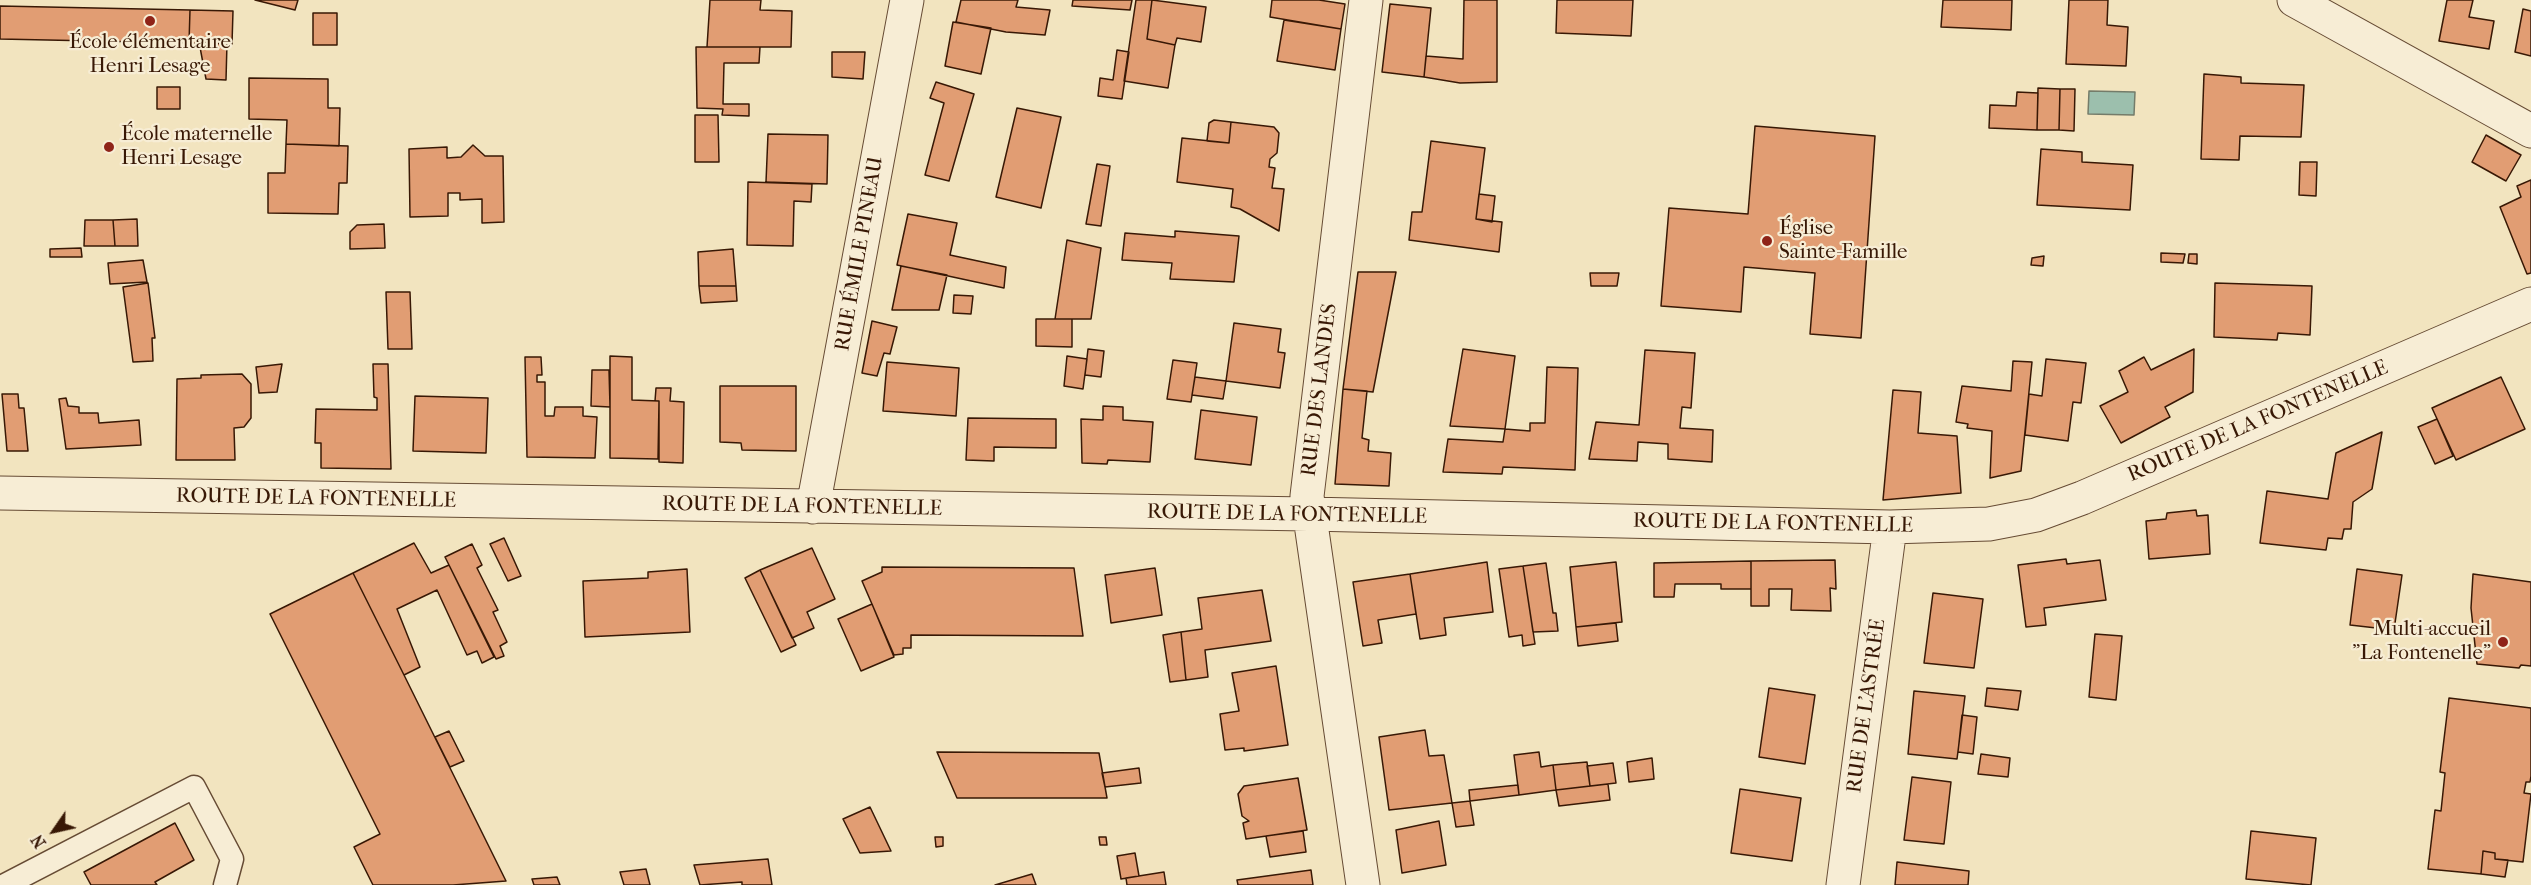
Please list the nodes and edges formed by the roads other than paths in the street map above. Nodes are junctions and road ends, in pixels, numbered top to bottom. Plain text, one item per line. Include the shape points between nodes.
1 (907, 0) edge
2 (1366, 0) edge
3 (2294, 0) edge
4 (2531, 131) edge
5 (2531, 304) edge
6 (0, 493) edge
7 (813, 507) junction
8 (1308, 514) junction
9 (1890, 527) junction
10 (5, 885) edge
11 (225, 885) edge
12 (1363, 885) edge
13 (1843, 885) edge

1 - 7 street, RUE ÉMILE PINEAU
2 - 8 street, RUE DES LANDES via 1309,477
3 - 4 street
5 - 9 street, ROUTE DE LA FONTENELLE via 2037,515 1989,524
6 - 7 street, ROUTE DE LA FONTENELLE
7 - 8 street, ROUTE DE LA FONTENELLE
8 - 9 street, ROUTE DE LA FONTENELLE
8 - 12 street, RUE DES LANDES
9 - 13 street, RUE DE L'ASTRÉE
10 - 11 lane via 194,787 232,859

